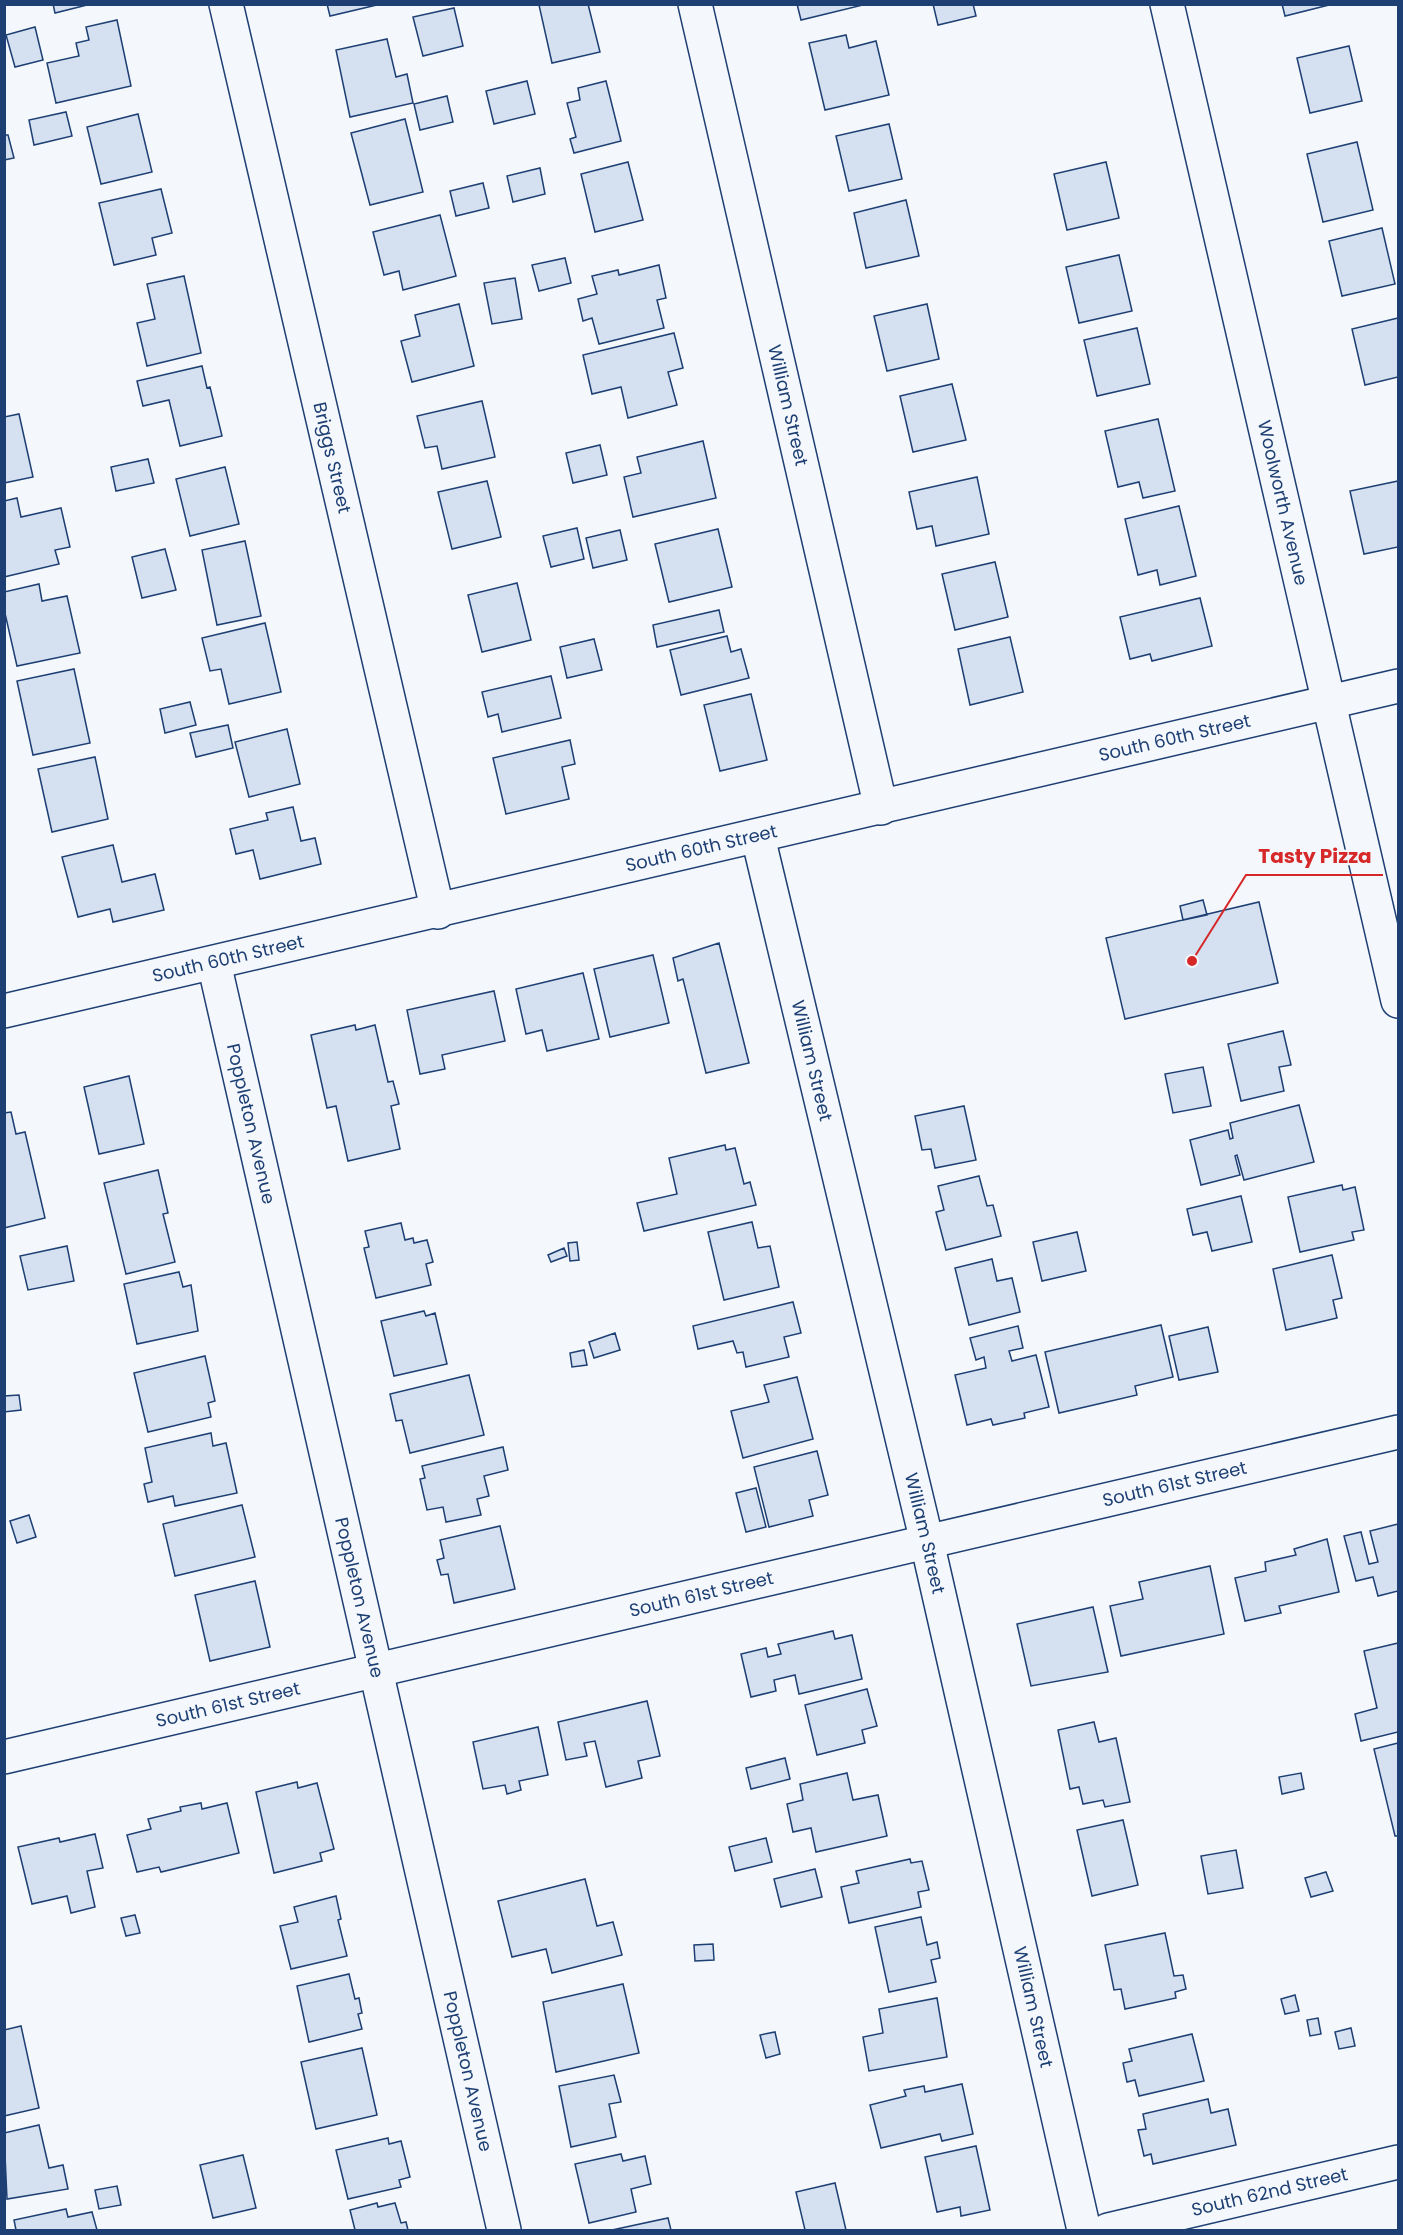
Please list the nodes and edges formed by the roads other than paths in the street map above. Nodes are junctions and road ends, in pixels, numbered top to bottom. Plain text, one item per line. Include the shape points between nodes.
1 (226, 4) edge
2 (695, 4) edge
3 (1167, 4) edge
4 (1398, 686) edge
5 (1330, 702) junction
6 (881, 808) junction
7 (758, 837) junction
8 (438, 912) junction
9 (214, 963) junction
10 (1398, 1001) edge
11 (4, 1011) edge
12 (1398, 1432) edge
13 (927, 1542) junction
14 (376, 1671) junction
15 (4, 1756) edge
16 (1398, 2162) edge
17 (504, 2230) edge
18 (1084, 2230) edge
19 (1108, 2230) edge

1 - 8 street, Briggs Street
2 - 6 street, William Street
3 - 5 street, Woolworth Avenue
4 - 5 street, South 60th Street
5 - 6 street, South 60th Street
5 - 10 street, Woolworth Avenue
6 - 7 street, South 60th Street
7 - 8 street, South 60th Street
7 - 13 street, William Street
8 - 9 street, South 60th Street
9 - 11 street, South 60th Street
9 - 14 street, Poppleton Avenue
12 - 13 street, South 61st Street
13 - 14 street, South 61st Street
13 - 18 street, William Street
14 - 15 street, South 61st Street
14 - 17 street, Poppleton Avenue
16 - 19 street, South 62nd Street

